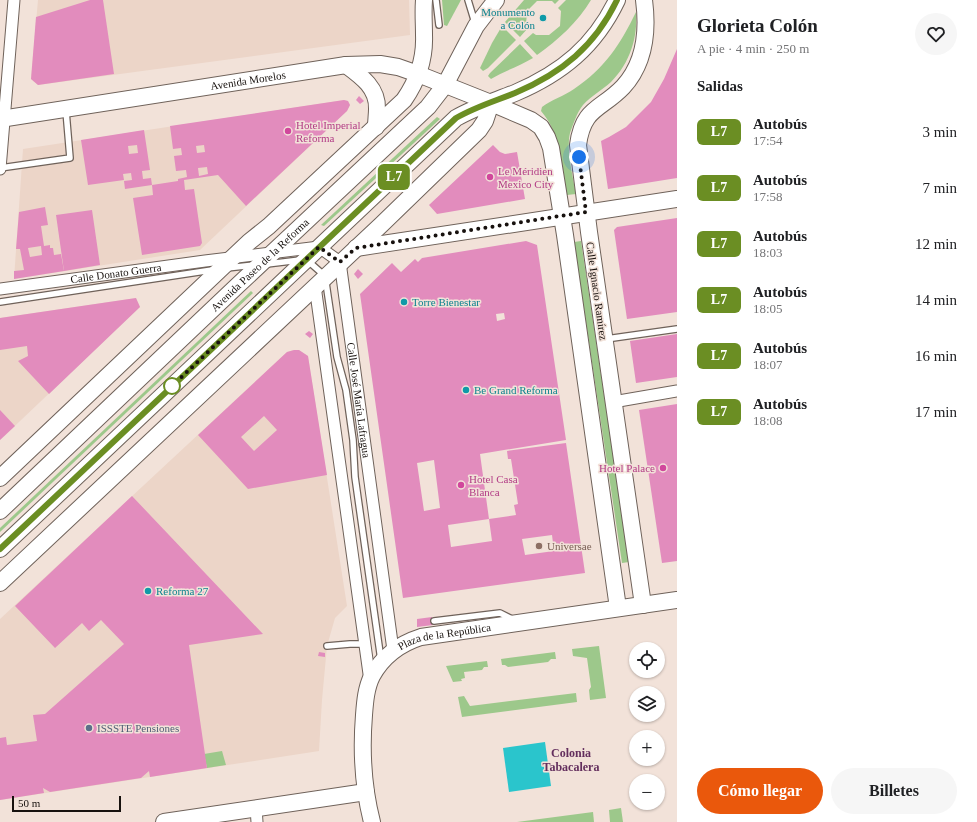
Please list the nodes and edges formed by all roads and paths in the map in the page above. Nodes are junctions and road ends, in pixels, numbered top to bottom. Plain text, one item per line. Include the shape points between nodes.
1 (14, 0) edge
2 (424, 0) edge
3 (436, 0) edge
4 (468, 0) edge
5 (496, 0) edge
6 (617, 0) edge
7 (644, 0) edge
8 (439, 25) dead end
9 (476, 26) junction
10 (346, 65) junction
11 (418, 74) junction
12 (445, 85) junction
13 (491, 103) junction
14 (65, 108) junction
15 (2, 118) edge
16 (376, 128) junction
17 (0, 168) edge
18 (677, 199) edge
19 (586, 212) junction
20 (562, 216) junction
21 (319, 247) junction
22 (356, 248) junction
23 (274, 252) junction
24 (233, 257) junction
25 (306, 259) junction
26 (340, 262) junction
27 (261, 264) junction
28 (220, 269) junction
29 (320, 281) junction
30 (0, 289) edge
31 (0, 302) edge
32 (677, 329) edge
33 (604, 339) junction
34 (677, 391) edge
35 (613, 402) junction
36 (0, 478) edge
37 (0, 512) edge
38 (0, 549) edge
39 (0, 583) edge
40 (677, 600) edge
41 (643, 605) junction
42 (618, 608) junction
43 (434, 621) dead end
44 (519, 623) junction
45 (365, 644) junction
46 (327, 646) dead end
47 (393, 650) junction
48 (381, 662) junction
49 (370, 681) junction
50 (366, 792) junction
51 (257, 815) edge
52 (164, 822) edge
53 (372, 822) edge

1 - 15 street
2 - 11 street, Avenida Paseo de la Reforma via 424,44
3 - 8 lane
4 - 9 lane
5 - 9 street, Avenida Paseo de la Reforma
6 - 13 street via 596,35 575,58 552,75
7 - 19 street, Calle Ignacio Ramírez via 645,34 642,54 633,74 623,87 590,114 579,133 578,145
9 - 12 street, Avenida Paseo de la Reforma
10 - 11 street, Avenida Morelos via 380,64
10 - 14 street, Avenida Morelos
10 - 16 street via 363,78 372,91 377,108
11 - 12 street, Avenida Morelos
11 - 16 street, Avenida Paseo de la Reforma via 404,100
12 - 13 street, Avenida Morelos
12 - 23 street, Avenida Paseo de la Reforma via 428,108
13 - 20 street via 541,127 551,148
13 - 21 street via 471,109 456,118
13 - 22 street via 479,130
14 - 15 street, Avenida Morelos
14 - 17 lane via 70,158
15 - 17 street
16 - 24 street, Avenida Paseo de la Reforma
18 - 19 street
19 - 20 street
19 - 33 street, Calle Ignacio Ramírez
20 - 22 street
20 - 42 street
21 - 23 street
21 - 25 street
21 - 26 street
22 - 26 street
23 - 24 street
23 - 27 street, Avenida Paseo de la Reforma
24 - 28 street, Avenida Paseo de la Reforma
24 - 30 street, Calle Donato Guerra
25 - 27 lane
25 - 29 lane
25 - 38 street
26 - 29 street
26 - 47 street, Calle José María Lafragua
27 - 28 lane
27 - 37 street, Avenida Paseo de la Reforma
28 - 31 lane
28 - 36 street, Avenida Paseo de la Reforma
29 - 39 street
29 - 45 street
29 - 48 lane via 346,390 353,440 354,478
32 - 33 lane
33 - 35 street, Calle Ignacio Ramírez
34 - 35 street
35 - 41 street, Calle Ignacio Ramírez
40 - 41 street, Plaza de la República
41 - 42 street, Plaza de la República
42 - 44 street, Plaza de la República
43 - 44 lane via 500,613
44 - 47 street, Plaza de la República via 421,637
45 - 46 lane
45 - 49 street
47 - 48 street, Plaza de la República
48 - 49 street, Plaza de la República
49 - 50 street, Plaza de la República via 362,739
50 - 51 street
50 - 53 street, Plaza de la República
51 - 52 street

